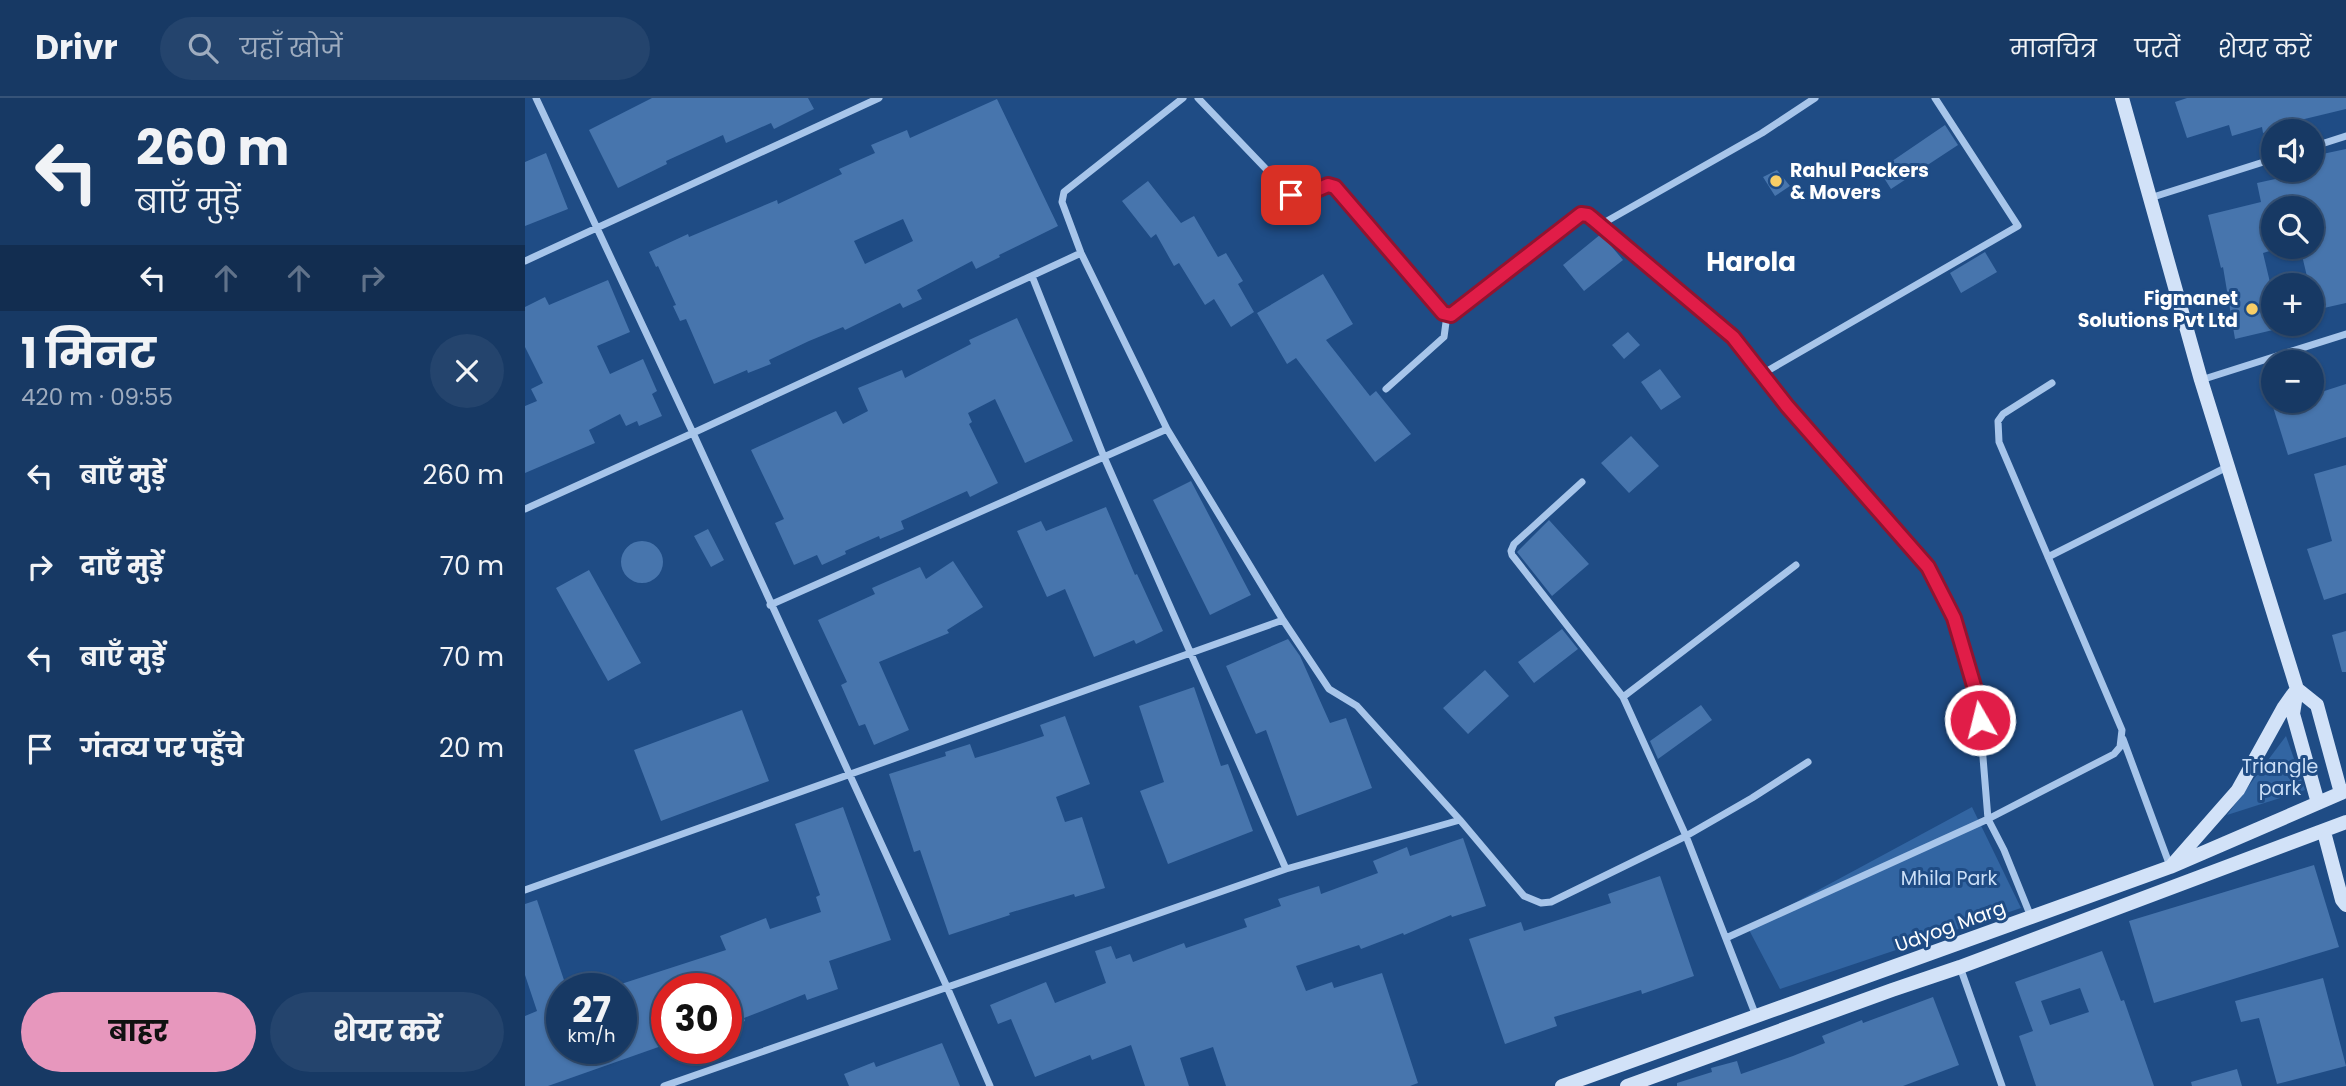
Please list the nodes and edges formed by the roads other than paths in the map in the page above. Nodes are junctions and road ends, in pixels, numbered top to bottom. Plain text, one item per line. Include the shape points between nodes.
1 (535, 98) edge
2 (879, 98) edge
3 (1183, 98) edge
4 (1198, 98) edge
5 (1815, 98) edge
6 (1935, 98) edge
7 (2122, 98) edge
8 (2346, 136) edge
9 (2324, 143) edge
10 (2261, 163) edge
11 (2150, 198) junction
12 (1599, 225) junction
13 (596, 228) junction
14 (1081, 253) junction
15 (525, 261) edge
16 (1032, 276) junction
17 (1447, 315) junction
18 (2346, 334) edge
19 (1762, 374) junction
20 (2201, 380) junction
21 (2052, 383) dead end
22 (1386, 389) dead end
23 (1167, 429) junction
24 (693, 433) junction
25 (1104, 457) junction
26 (2228, 467) junction
27 (1582, 482) dead end
28 (525, 509) edge
29 (2048, 557) junction
30 (1796, 565) dead end
31 (770, 605) junction
32 (1283, 620) junction
33 (1191, 651) junction
34 (2297, 689) junction
35 (1623, 697) junction
36 (2123, 738) junction
37 (1808, 762) dead end
38 (849, 775) junction
39 (2343, 792) edge
40 (2318, 803) junction
41 (1987, 819) junction
42 (1460, 820) junction
43 (2346, 822) edge
44 (2324, 832) junction
45 (1686, 836) junction
46 (2170, 867) junction
47 (1286, 869) junction
48 (525, 890) edge
49 (2346, 905) edge
50 (2031, 917) junction
51 (1726, 938) junction
52 (1960, 967) junction
53 (947, 987) junction
54 (1756, 1017) junction
55 (664, 1086) edge
56 (990, 1086) edge
57 (1562, 1086) edge
58 (1627, 1086) edge
59 (2002, 1086) edge

1 - 13 street
2 - 13 street
3 - 14 street via 1064,192 1062,202
4 - 17 street via 1291,195 1335,187
5 - 12 street
6 - 19 street via 2018,226
7 - 11 street
8 - 9 street
10 - 11 street
11 - 20 street
12 - 17 street via 1581,214 1454,315
12 - 19 street via 1733,337
13 - 15 street
13 - 24 street
14 - 16 street
14 - 23 street
16 - 24 street
16 - 25 street
17 - 22 street via 1444,337
18 - 20 street
19 - 41 street via 1928,567 1941,591 1954,618 1977,696
20 - 26 street
21 - 29 street via 2003,414 1997,430
23 - 25 street
23 - 32 street
24 - 28 street
24 - 31 street
25 - 31 street
25 - 33 street
26 - 29 street
26 - 34 street
27 - 35 street via 1511,551
29 - 36 street
30 - 35 street
31 - 38 street
32 - 33 street
32 - 42 street via 1329,689 1357,706
33 - 38 street
33 - 47 street
34 - 39 street via 2316,705
34 - 40 street via 2293,714
34 - 46 street via 2238,790
35 - 45 street
36 - 41 street via 2114,754
36 - 46 street
37 - 45 street
38 - 48 street
38 - 53 street
39 - 40 street, Udyog Marg
40 - 46 street, Udyog Marg
41 - 50 street
41 - 51 street
42 - 45 street via 1524,896 1541,903
42 - 47 street
43 - 44 street
44 - 49 street
44 - 52 street
45 - 51 street
46 - 50 street, Udyog Marg
47 - 53 street
50 - 54 street, Udyog Marg
51 - 54 street
52 - 58 street
52 - 59 street
53 - 55 street
53 - 56 street
54 - 57 street, Udyog Marg

